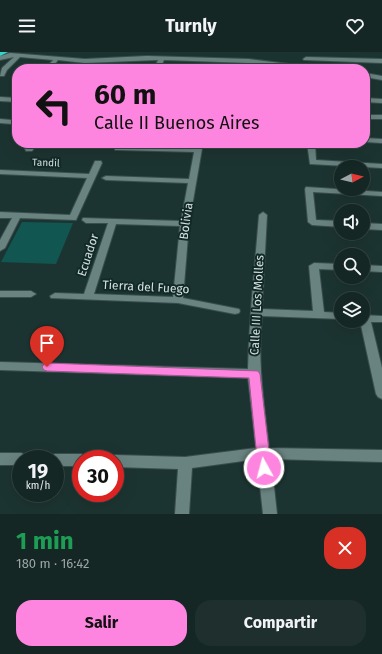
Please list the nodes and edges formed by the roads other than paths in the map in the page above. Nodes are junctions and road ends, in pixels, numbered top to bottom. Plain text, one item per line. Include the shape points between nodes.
1 (5, 52) edge
2 (209, 52) edge
3 (304, 52) edge
4 (0, 54) edge
5 (19, 54) junction
6 (0, 58) edge
7 (162, 58) junction
8 (56, 59) junction
9 (306, 59) junction
10 (206, 61) junction
11 (382, 61) edge
12 (52, 64) edge
13 (159, 64) edge
14 (279, 64) edge
15 (306, 64) edge
16 (2, 75) dead end
17 (370, 76) edge
18 (382, 78) edge
19 (0, 99) edge
20 (12, 100) edge
21 (370, 100) edge
22 (382, 101) edge
23 (370, 117) edge
24 (382, 118) edge
25 (0, 121) edge
26 (12, 122) dead end
27 (370, 140) edge
28 (382, 141) edge
29 (199, 148) edge
30 (312, 148) edge
31 (98, 163) dead end
32 (382, 166) edge
33 (0, 172) edge
34 (92, 176) junction
35 (106, 178) dead end
36 (192, 181) junction
37 (382, 194) edge
38 (0, 215) edge
39 (18, 215) junction
40 (263, 215) dead end
41 (86, 220) dead end
42 (113, 221) junction
43 (185, 224) junction
44 (334, 224) edge
45 (370, 226) edge
46 (382, 227) edge
47 (0, 248) edge
48 (334, 267) edge
49 (370, 268) edge
50 (382, 269) edge
51 (0, 294) edge
52 (31, 294) dead end
53 (55, 296) dead end
54 (88, 297) junction
55 (178, 300) junction
56 (235, 311) dead end
57 (257, 312) junction
58 (319, 315) junction
59 (334, 316) edge
60 (370, 318) edge
61 (382, 319) edge
62 (367, 328) edge
63 (0, 366) edge
64 (254, 374) junction
65 (380, 376) edge
66 (382, 394) edge
67 (263, 453) junction
68 (382, 456) edge
69 (0, 459) edge
70 (12, 459) edge
71 (124, 461) edge
72 (185, 463) junction
73 (182, 514) edge
74 (270, 514) edge

1 - 4 highway
2 - 10 street
3 - 9 street
5 - 6 street
5 - 8 street
5 - 16 street via 4,69
7 - 8 street via 111,62
7 - 10 street
7 - 13 street
8 - 12 street
9 - 11 street
9 - 15 street
10 - 14 street via 258,61
17 - 18 street
19 - 20 street
21 - 22 street
23 - 24 street
25 - 26 street
27 - 28 street
29 - 36 street, Bolivia
30 - 32 street via 313,162
31 - 34 street
33 - 34 street, Tandil
34 - 39 street via 72,218
35 - 36 street
36 - 43 street, Bolivia
37 - 44 street via 309,189 312,222
38 - 39 street
39 - 47 street
40 - 57 street, Calle III Los Molles
41 - 42 street
42 - 43 street
42 - 54 street, Ecuador
43 - 55 street, Bolivia
45 - 46 street
48 - 58 street via 314,266
49 - 50 street
51 - 52 street
53 - 54 street, Tierra del Fuego
54 - 55 street, Tierra del Fuego
55 - 56 street, Tierra del Fuego
57 - 58 street
57 - 64 street, Calle III Los Molles
58 - 59 street
60 - 61 street
62 - 65 street
63 - 64 street
64 - 67 street, Calle III Los Molles
65 - 66 street
67 - 68 street
67 - 72 street
67 - 74 street, Calle III Los Molles
69 - 70 street
71 - 72 street
72 - 73 street

